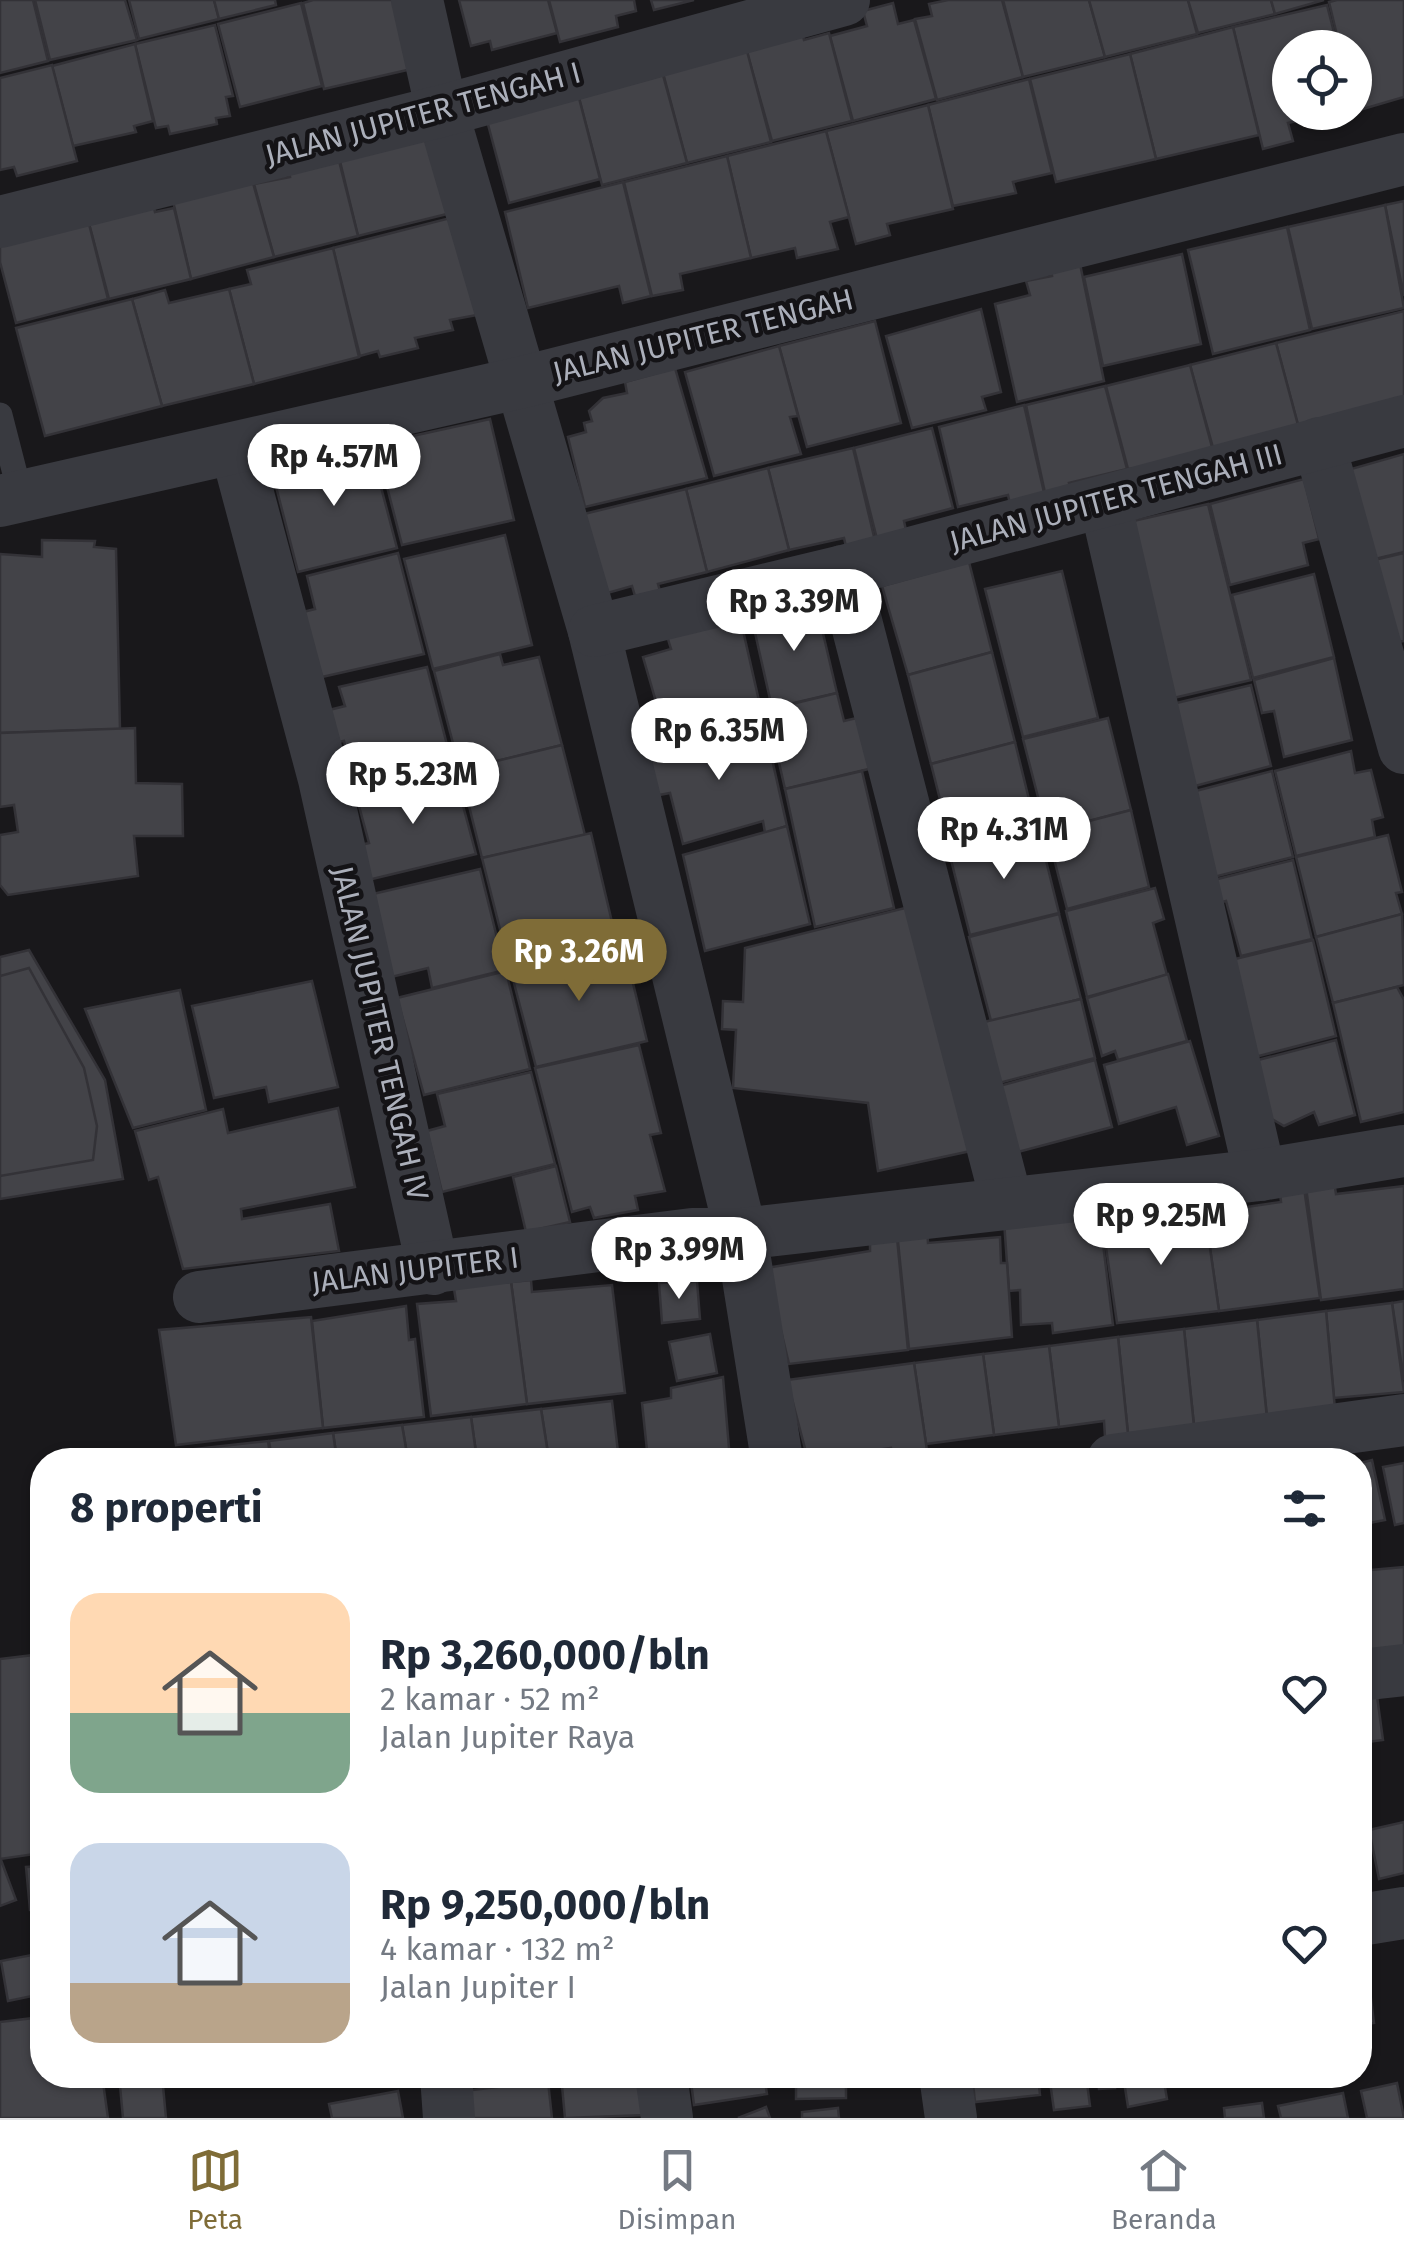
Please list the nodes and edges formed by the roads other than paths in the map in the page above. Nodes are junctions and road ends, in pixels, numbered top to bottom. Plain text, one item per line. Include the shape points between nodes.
1 (418, 0) edge
2 (844, 0) edge
3 (442, 111) junction
4 (1404, 159) edge
5 (0, 222) edge
6 (523, 382) junction
7 (0, 415) edge
8 (1404, 421) edge
9 (1318, 443) junction
10 (236, 450) junction
11 (11, 499) edge
12 (1104, 502) junction
13 (843, 571) junction
14 (594, 631) junction
15 (1404, 748) edge
16 (1404, 1150) edge
17 (1260, 1175) junction
18 (1007, 1203) junction
19 (741, 1234) junction
20 (433, 1269) junction
21 (200, 1296) dead end
22 (1404, 1420) edge
23 (775, 1448) edge
24 (1200, 1448) edge
25 (1404, 1670) edge
26 (1372, 1674) edge
27 (1404, 1914) edge
28 (1372, 1918) edge
29 (447, 2088) edge
30 (662, 2088) edge
31 (947, 2088) edge
32 (448, 2118) edge
33 (668, 2118) edge
34 (951, 2118) edge

1 - 3 street
2 - 3 street, JALAN JUPITER TENGAH I
3 - 5 street, JALAN JUPITER TENGAH I
3 - 6 street
4 - 6 street, JALAN JUPITER TENGAH
6 - 10 street, JALAN JUPITER TENGAH
6 - 14 street
7 - 11 lane
8 - 9 street, JALAN JUPITER TENGAH III
9 - 12 street, JALAN JUPITER TENGAH III
9 - 15 street
10 - 11 street, JALAN JUPITER TENGAH
10 - 20 street, JALAN JUPITER TENGAH IV via 324,780
12 - 13 street, JALAN JUPITER TENGAH III
12 - 17 street
13 - 14 street, JALAN JUPITER TENGAH III
13 - 18 street
14 - 19 street
16 - 17 street, JALAN JUPITER I
17 - 18 street, JALAN JUPITER I
18 - 19 street, JALAN JUPITER I
19 - 20 street, JALAN JUPITER I via 692,1234
19 - 23 street
20 - 21 street, JALAN JUPITER I
22 - 24 street
25 - 26 street
27 - 28 street
29 - 32 street
30 - 33 street
31 - 34 street

